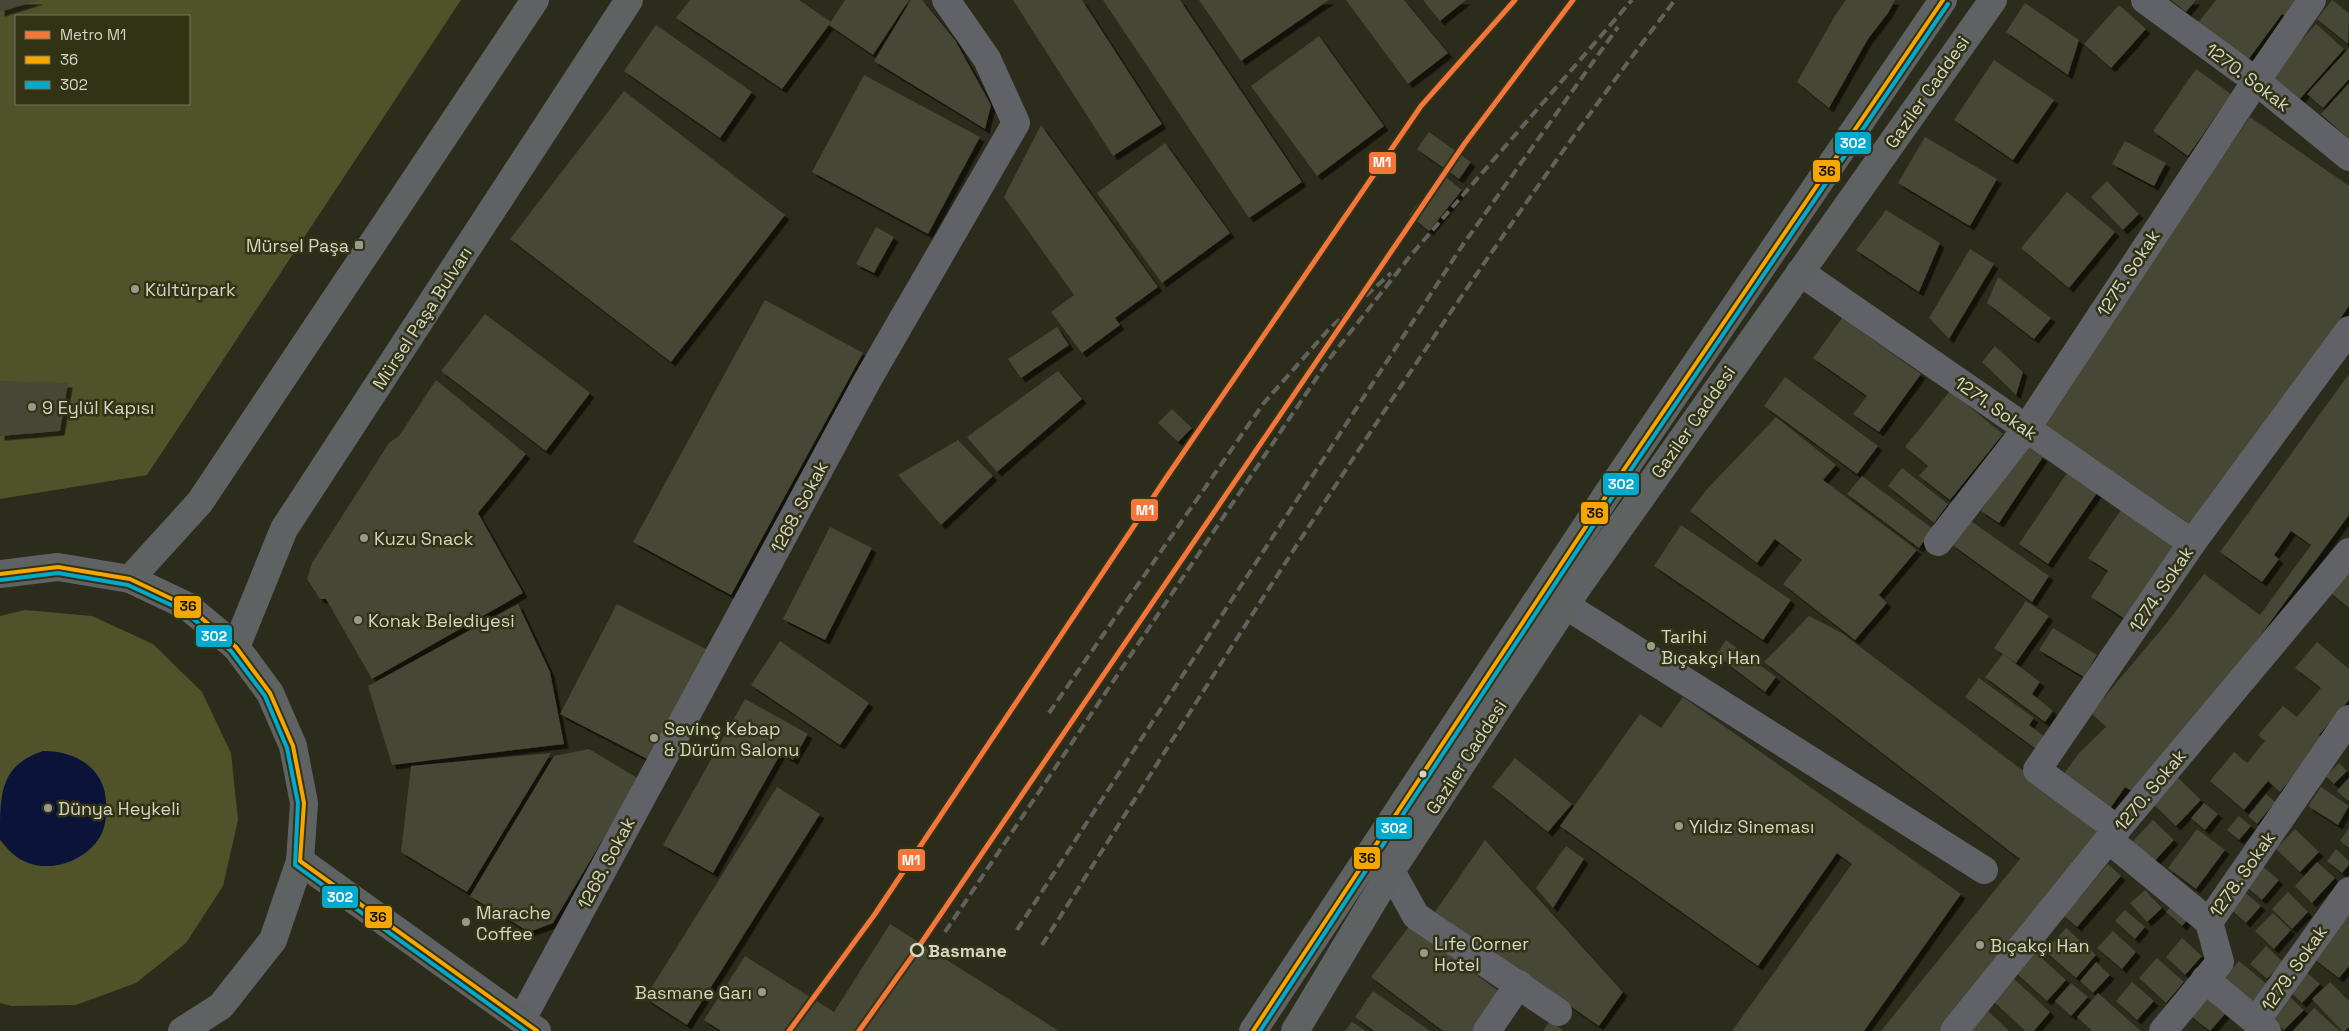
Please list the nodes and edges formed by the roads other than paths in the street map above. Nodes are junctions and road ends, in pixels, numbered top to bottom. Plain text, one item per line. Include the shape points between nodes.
1 (535, 0) edge
2 (630, 0) edge
3 (946, 0) edge
4 (1943, 0) edge
5 (1993, 0) edge
6 (2145, 0) edge
7 (2312, 0) edge
8 (2256, 81) junction
9 (2349, 156) edge
10 (1800, 272) junction
11 (2349, 330) edge
12 (2026, 429) junction
13 (1938, 542) dead end
14 (2192, 543) junction
15 (2349, 552) edge
16 (0, 574) edge
17 (130, 579) junction
18 (1565, 605) junction
19 (236, 647) junction
20 (2349, 719) edge
21 (2113, 834) junction
22 (300, 860) junction
23 (1984, 870) dead end
24 (1391, 871) junction
25 (2349, 891) edge
26 (2209, 922) junction
27 (2205, 979) junction
28 (1519, 984) junction
29 (1558, 1012) dead end
30 (529, 1025) edge
31 (2262, 1026) edge
32 (182, 1031) edge
33 (1253, 1031) edge
34 (1295, 1031) edge
35 (1487, 1031) edge
36 (1954, 1031) edge
37 (2163, 1031) edge

1 - 17 main road via 200,502
2 - 19 main road, Mürsel Paşa Bulvarı via 284,529
3 - 30 street, 1268. Sokak via 987,59 1016,123 867,381
4 - 33 main road, Gaziler Caddesi via 1608,493
5 - 10 main road, Gaziler Caddesi
6 - 8 street, 1270. Sokak
7 - 8 street, 1275. Sokak
8 - 9 street, 1270. Sokak
8 - 12 street, 1275. Sokak
10 - 12 street, 1271. Sokak
10 - 18 main road, Gaziler Caddesi
11 - 14 street, 1274. Sokak
12 - 13 street, 1275. Sokak
12 - 14 street, 1271. Sokak
14 - 21 street, 1274. Sokak via 2037,770
15 - 21 street, 1270. Sokak
16 - 17 main road via 58,567
17 - 19 main road via 187,606
18 - 23 street
18 - 24 main road, Gaziler Caddesi
19 - 22 main road via 270,693 293,746 304,803
20 - 26 street, 1278. Sokak
21 - 26 street, 1278. Sokak
21 - 36 street, 1270. Sokak
22 - 30 main road
22 - 32 main road via 273,940 221,1006
24 - 28 street via 1416,916
24 - 34 main road, Gaziler Caddesi
25 - 31 street, 1279. Sokak
26 - 27 street via 2220,962
27 - 31 street
27 - 37 street
28 - 29 street
28 - 35 street

